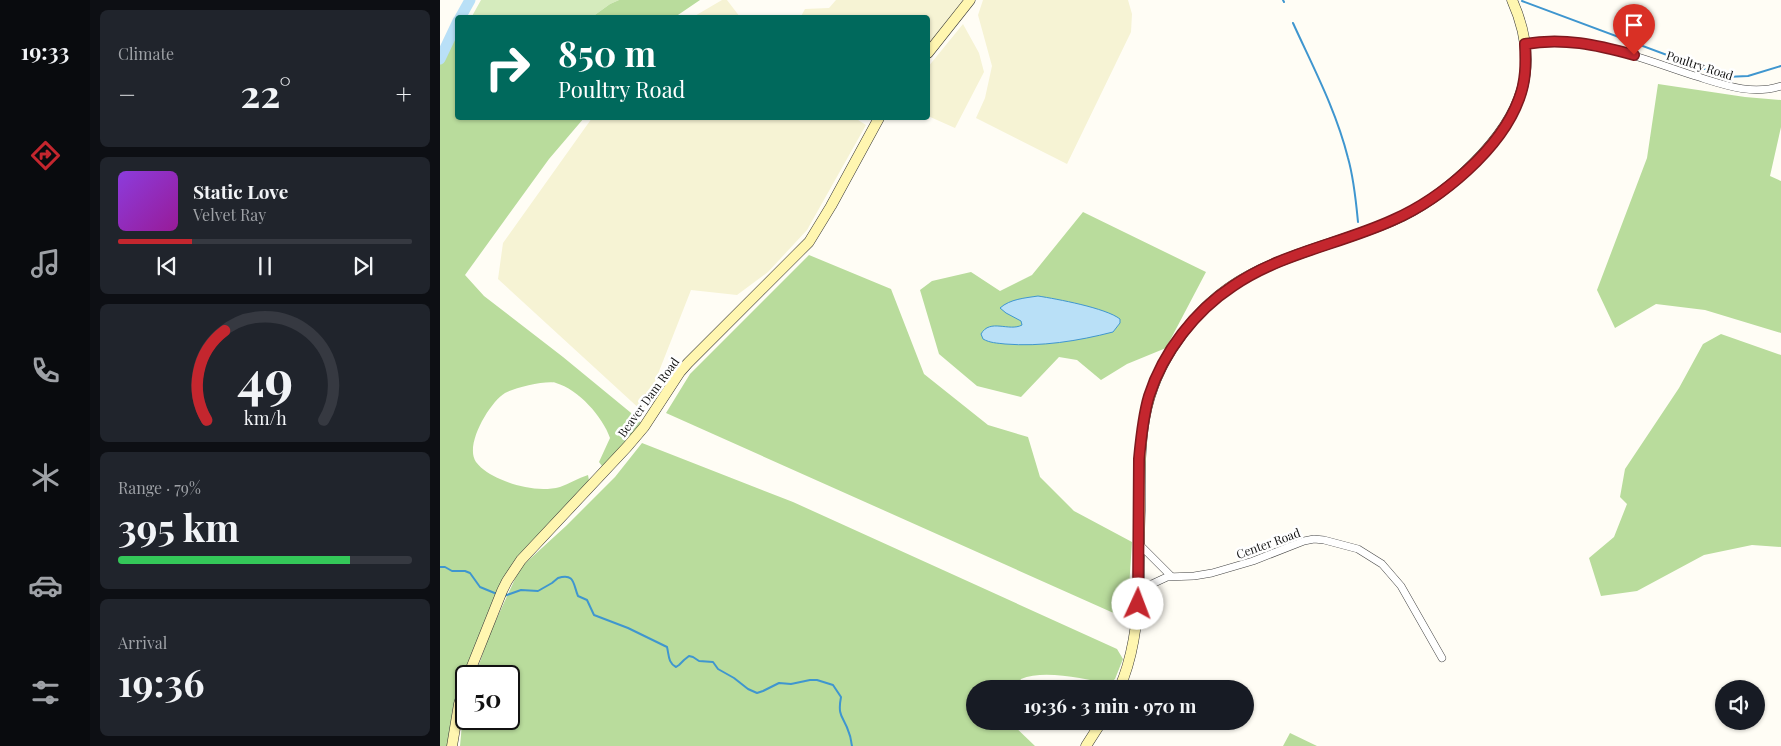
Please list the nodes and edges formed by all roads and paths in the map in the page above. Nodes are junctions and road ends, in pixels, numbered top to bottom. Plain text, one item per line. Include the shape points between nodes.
1 (970, 0) edge
2 (1512, 0) edge
3 (1525, 44) junction
4 (930, 50) edge
5 (1781, 86) edge
6 (878, 120) edge
7 (1139, 544) junction
8 (1171, 576) junction
9 (1139, 590) junction
10 (1442, 658) dead end
11 (472, 665) edge
12 (1122, 680) edge
13 (455, 728) edge
14 (1096, 730) edge
15 (452, 746) edge
16 (1086, 746) edge

1 - 4 main road
2 - 3 main road
3 - 5 street, Poultry Road via 1555,40 1584,42 1728,86 1746,90
3 - 7 main road via 1524,80 1512,116 1494,143 1453,182 1393,220 1274,263 1247,277 1219,296 1190,324 1163,364 1146,410 1139,459
6 - 11 main road, Beaver Dam Road via 809,242 684,368 632,441 521,560 500,595
7 - 8 street
7 - 9 main road
8 - 9 street, Center Road
8 - 10 street, Center Road via 1226,570 1314,539 1350,547 1372,557 1391,574
9 - 12 main road via 1132,644
13 - 15 main road
14 - 16 main road

